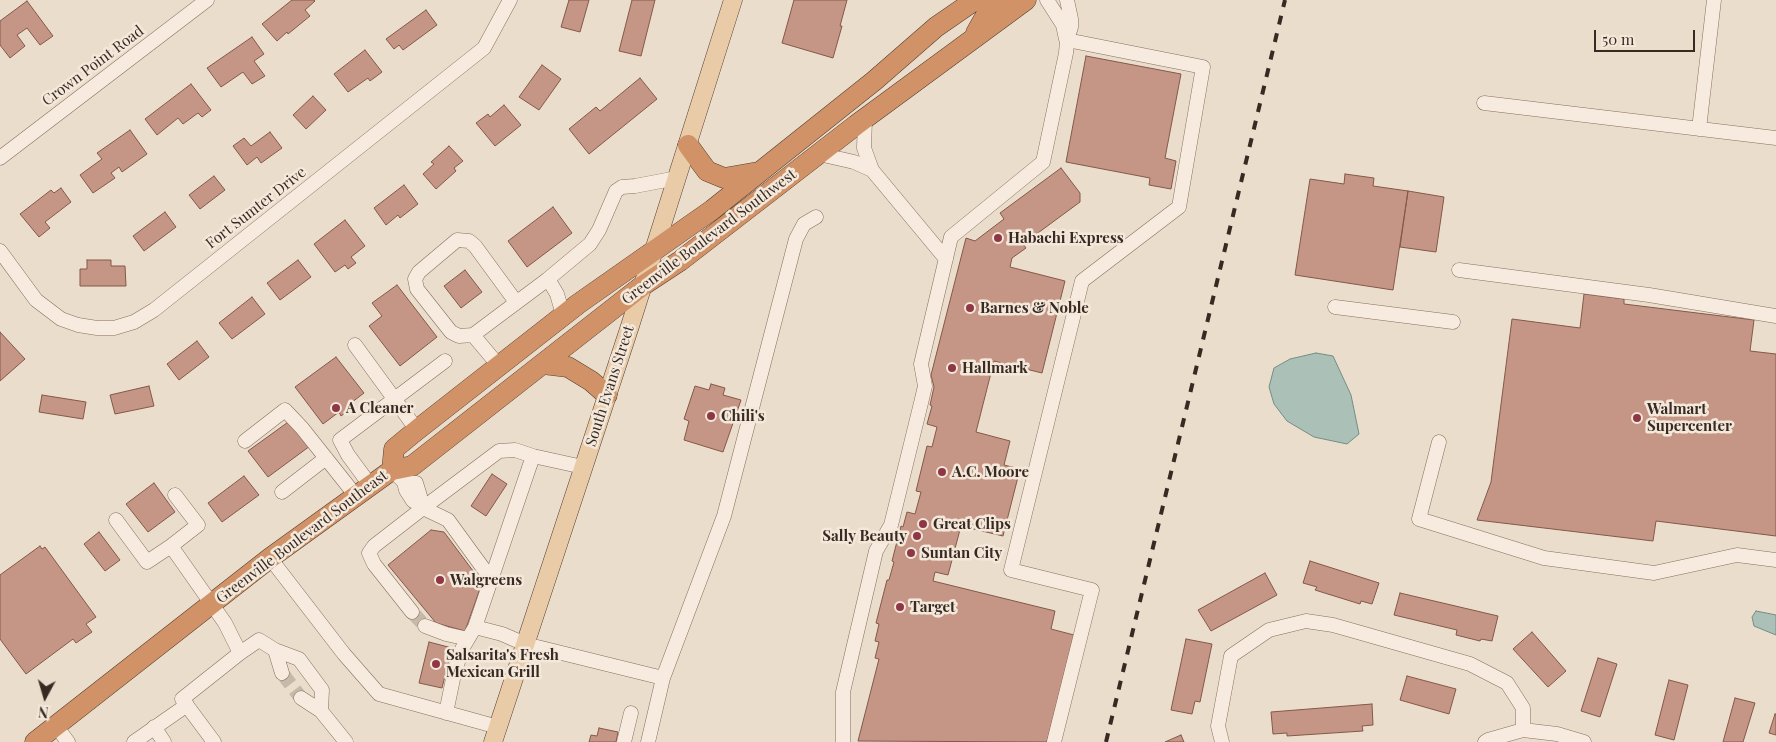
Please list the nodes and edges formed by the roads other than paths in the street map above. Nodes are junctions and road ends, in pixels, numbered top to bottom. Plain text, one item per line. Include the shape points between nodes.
1 (207, 0) edge
2 (510, 0) edge
3 (733, 0) edge
4 (975, 0) edge
5 (1002, 0) edge
6 (1026, 0) edge
7 (1047, 0) edge
8 (1067, 0) edge
9 (1714, 0) edge
10 (1067, 40) junction
11 (971, 41) junction
12 (1484, 103) dead end
13 (865, 119) junction
14 (1699, 128) junction
15 (1776, 138) edge
16 (688, 144) junction
17 (819, 154) junction
18 (0, 158) edge
19 (872, 170) junction
20 (763, 171) junction
21 (677, 178) junction
22 (816, 217) dead end
23 (0, 251) edge
24 (652, 252) junction
25 (946, 259) junction
26 (1459, 270) dead end
27 (548, 279) junction
28 (642, 286) junction
29 (516, 302) junction
30 (1335, 307) dead end
31 (571, 310) junction
32 (1776, 316) edge
33 (1453, 322) dead end
34 (474, 335) junction
35 (355, 345) dead end
36 (445, 361) dead end
37 (543, 364) junction
38 (499, 366) junction
39 (607, 395) junction
40 (395, 398) junction
41 (417, 430) junction
42 (245, 441) dead end
43 (1439, 442) dead end
44 (533, 456) junction
45 (326, 458) junction
46 (583, 467) junction
47 (398, 476) junction
48 (363, 490) junction
49 (282, 492) dead end
50 (175, 495) dead end
51 (422, 505) junction
52 (116, 520) dead end
53 (171, 546) junction
54 (270, 558) junction
55 (1776, 560) edge
56 (490, 578) junction
57 (211, 605) junction
58 (412, 612) tunnel mouth
59 (425, 626) tunnel mouth
60 (472, 633) junction
61 (525, 644) junction
62 (275, 650) junction
63 (240, 653) junction
64 (282, 673) tunnel mouth
65 (663, 678) junction
66 (301, 698) tunnel mouth
67 (186, 705) junction
68 (321, 711) junction
69 (446, 713) junction
70 (631, 713) dead end
71 (56, 726) junction
72 (154, 728) junction
73 (1523, 730) junction
74 (495, 735) edge
75 (35, 742) edge
76 (68, 742) edge
77 (134, 742) edge
78 (164, 742) edge
79 (214, 742) edge
80 (346, 742) edge
81 (624, 742) edge
82 (648, 742) edge
83 (843, 742) edge
84 (1054, 742) edge
85 (1222, 742) edge
86 (1485, 742) edge
87 (1584, 742) edge

1 - 18 street, Crown Point Road
2 - 23 street, Fort Sumter Drive via 484,48 154,310 134,322 114,328 97,328 61,319 36,300
3 - 16 main road, South Evans Street
4 - 20 highway, Greenville Boulevard Southwest via 936,27
5 - 11 highway via 990,8
6 - 11 highway, Greenville Boulevard Southwest
7 - 10 street via 1063,24
8 - 10 street via 1071,19
9 - 14 street
10 - 25 street via 1043,162 951,237
10 - 84 street via 1203,67 1179,207 1082,281 1011,570 1092,590
11 - 13 highway, Greenville Boulevard Southwest
12 - 14 street
13 - 17 highway, Greenville Boulevard Southwest
13 - 19 street via 864,148
14 - 15 street
16 - 20 highway via 707,171 724,178
16 - 21 main road, South Evans Street
17 - 19 street
17 - 28 highway, Greenville Boulevard Southwest via 680,261
19 - 25 street
20 - 24 highway, Greenville Boulevard Southwest
21 - 24 main road, South Evans Street
21 - 27 street via 622,187 616,191 590,244
22 - 65 street via 804,224 796,239 724,516
24 - 28 main road, South Evans Street
24 - 31 highway, Greenville Boulevard Southeast
25 - 83 street via 921,364 925,386 921,403 891,525 876,551 842,692
26 - 32 street
27 - 29 street
27 - 31 street via 557,294 569,298
28 - 37 highway, Greenville Boulevard Southwest
28 - 39 main road, South Evans Street
29 - 34 street
29 - 34 street via 475,246 469,241 457,240 419,272 415,280 417,288 451,332 459,336
30 - 33 street
31 - 38 highway, Greenville Boulevard Southeast
34 - 38 street
35 - 40 street
36 - 40 street
37 - 39 highway via 568,367
37 - 47 highway, Greenville Boulevard Southwest
38 - 41 highway, Greenville Boulevard Southeast
39 - 46 main road, South Evans Street
40 - 41 street
40 - 48 street via 340,440
41 - 47 highway, Greenville Boulevard Southeast via 394,450
42 - 45 street via 285,410
43 - 55 street via 1419,519 1544,558 1654,573 1737,555
44 - 46 street
44 - 51 street via 516,450 499,451 448,490
44 - 56 street
45 - 48 street
45 - 49 street
46 - 61 main road, South Evans Street
47 - 48 highway, Greenville Boulevard Southeast
47 - 51 street via 413,501
48 - 54 highway, Greenville Boulevard Southeast
50 - 53 street via 198,525
51 - 56 street via 448,520
51 - 58 street via 369,553
52 - 53 street via 147,562
53 - 57 street
54 - 57 highway, Greenville Boulevard Southeast
54 - 69 street via 379,694
56 - 60 street
57 - 63 street
57 - 71 highway, Greenville Boulevard Southeast
59 - 60 street via 446,634
60 - 61 street via 502,634
60 - 69 street via 454,674
61 - 65 street
61 - 74 main road, South Evans Street
62 - 63 street via 260,640
62 - 64 street
62 - 68 street via 299,659 322,690
63 - 67 street via 182,698
65 - 82 street
66 - 68 street
67 - 72 street
67 - 79 street
68 - 80 street
69 - 74 street
70 - 81 street
71 - 75 highway, Greenville Boulevard Southeast
71 - 76 street
72 - 77 street
72 - 78 street
73 - 85 street via 1523,708 1507,683 1470,664 1333,625 1306,621 1269,630 1232,656 1218,726
73 - 86 street
73 - 87 street via 1557,734

